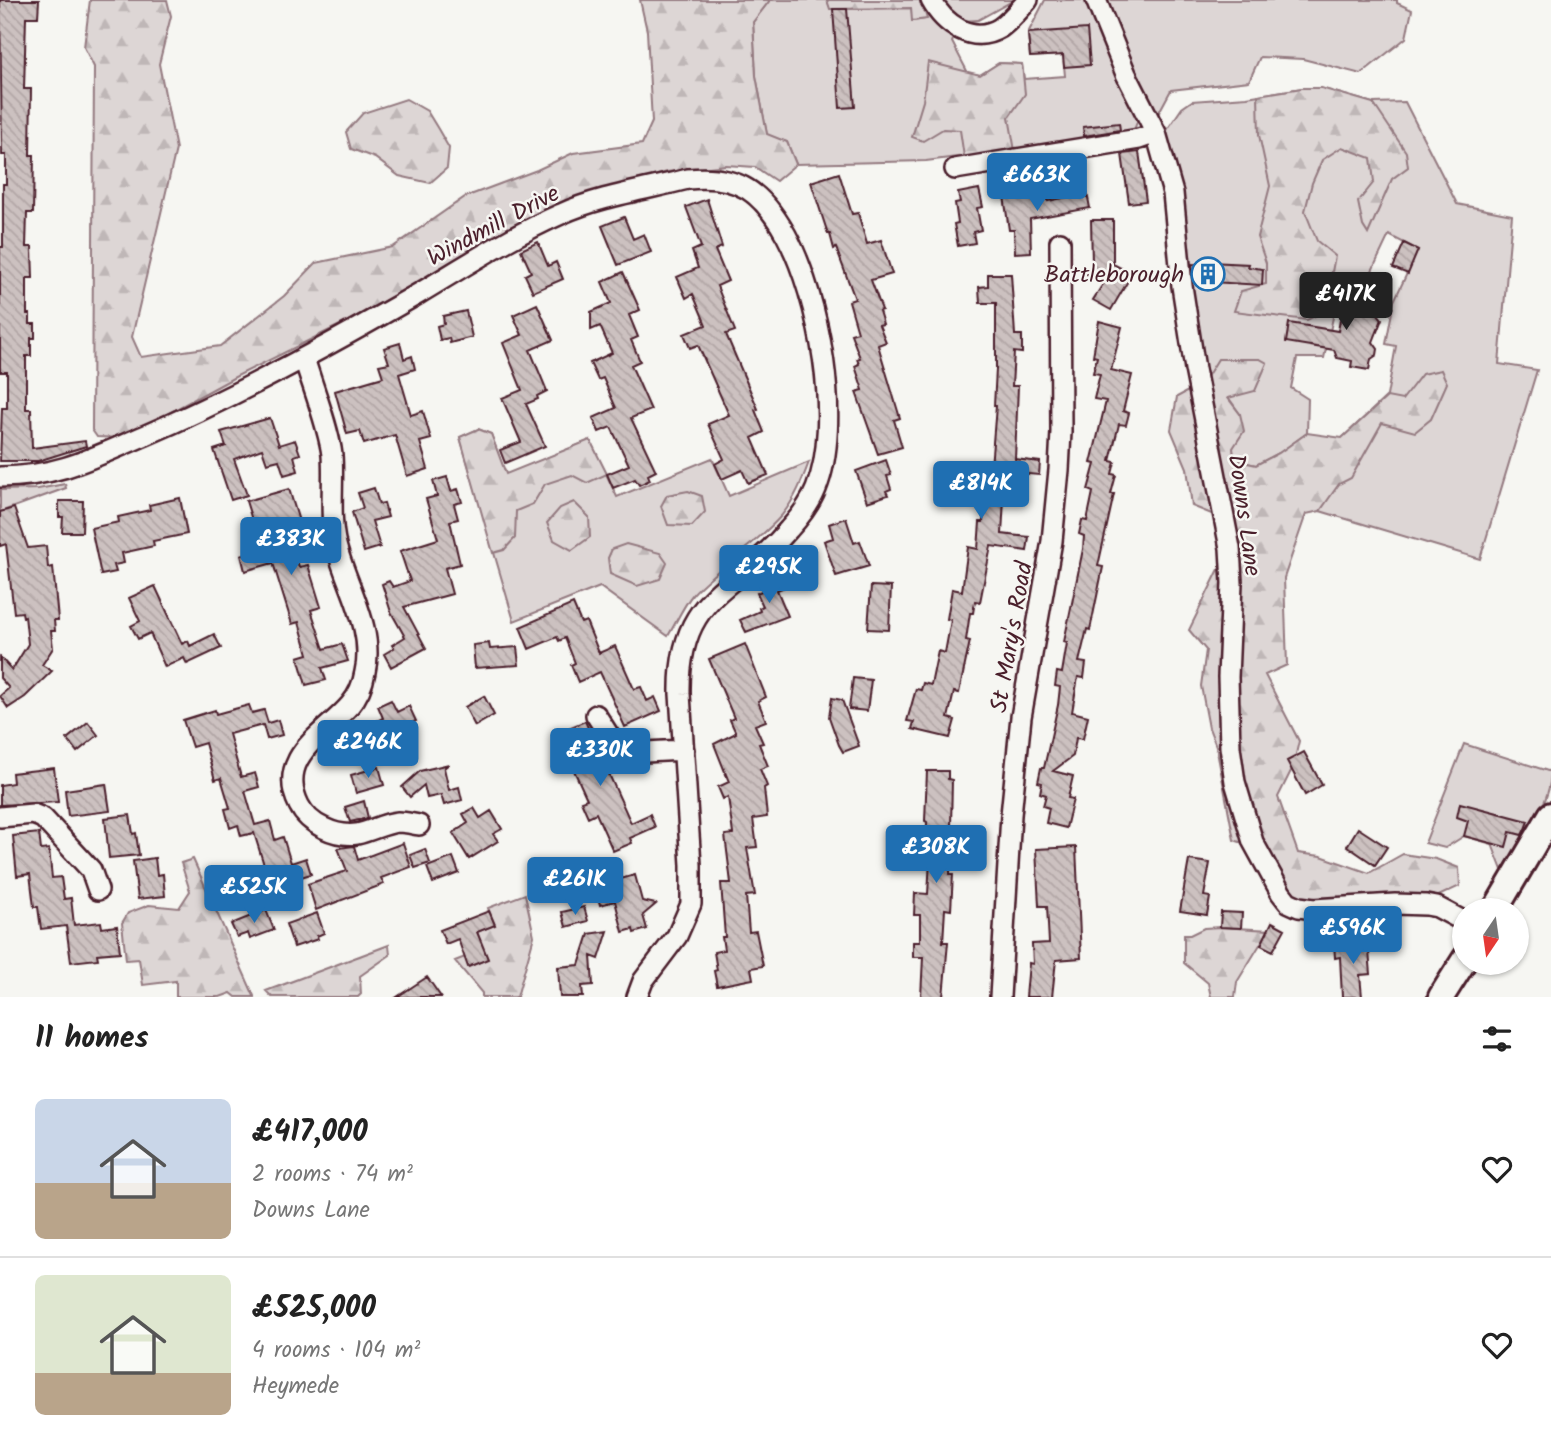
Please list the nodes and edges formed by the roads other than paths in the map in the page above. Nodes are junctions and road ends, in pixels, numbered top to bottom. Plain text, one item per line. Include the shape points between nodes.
1 (931, 0) edge
2 (1027, 0) edge
3 (1096, 0) edge
4 (1156, 133) junction
5 (955, 169) dead end
6 (1060, 242) dead end
7 (304, 358) junction
8 (0, 477) edge
9 (596, 715) dead end
10 (684, 750) junction
11 (1551, 815) edge
12 (0, 817) edge
13 (419, 825) dead end
14 (98, 890) dead end
15 (1502, 898) edge
16 (1452, 916) edge
17 (1455, 975) edge
18 (637, 997) edge
19 (1000, 997) edge
20 (1441, 997) edge

1 - 2 street via 942,19 956,29 985,34 999,28
3 - 4 street, Downs Lane
4 - 5 street
4 - 16 street, Downs Lane via 1172,193 1195,369 1230,548 1230,747 1253,842 1281,893 1299,908 1426,905
6 - 19 street, St Mary's Road via 1059,470 1052,541 1021,717
7 - 8 street, Windmill Drive via 177,422 82,463 25,477
7 - 10 street, Windmill Drive via 493,249 574,209 707,177 739,184 767,204 801,269 821,343 827,407 822,465 806,508 788,531 715,594 691,630 680,671
7 - 13 street via 331,451 335,544 362,625 367,655 358,693 350,705 302,752 295,793 307,816 330,831 356,834 398,822
9 - 10 street via 617,748 626,753
10 - 18 street, Windmill Drive via 691,904 677,936 643,981
11 - 15 main road
12 - 14 street via 33,814 53,827 91,870
17 - 20 main road

